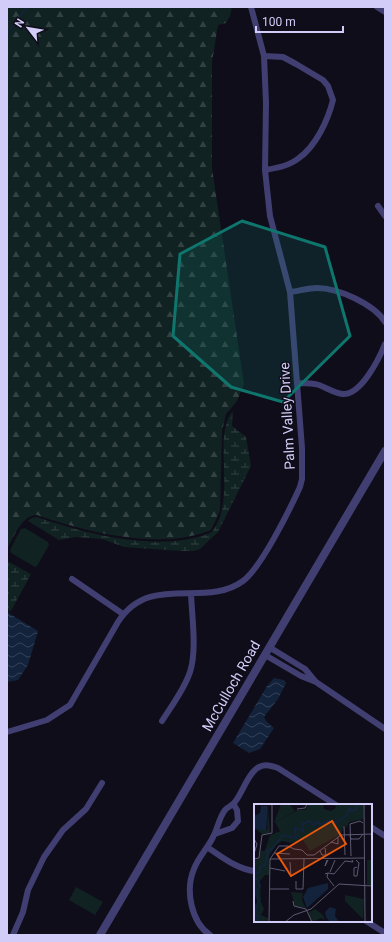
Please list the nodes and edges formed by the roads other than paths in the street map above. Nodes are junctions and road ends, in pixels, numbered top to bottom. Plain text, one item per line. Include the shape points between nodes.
1 (251, 7) edge
2 (376, 7) edge
3 (385, 12) edge
4 (264, 56) junction
5 (265, 170) junction
6 (378, 206) dead end
7 (385, 216) edge
8 (290, 292) junction
9 (385, 322) edge
10 (385, 344) edge
11 (298, 383) junction
12 (385, 451) edge
13 (72, 579) dead end
14 (191, 594) junction
15 (123, 614) junction
16 (269, 647) junction
17 (265, 655) junction
18 (316, 682) junction
19 (162, 720) dead end
20 (385, 729) edge
21 (7, 732) edge
22 (102, 783) dead end
23 (334, 804) edge
24 (234, 805) junction
25 (372, 828) edge
26 (215, 834) junction
27 (385, 836) edge
28 (207, 847) junction
29 (254, 871) edge
30 (368, 922) edge
31 (385, 933) edge
32 (13, 935) edge
33 (100, 935) edge
34 (210, 935) edge

1 - 4 street, Palm Valley Drive
2 - 3 street
4 - 5 street, Palm Valley Drive
4 - 5 street via 283,57 323,80 333,100 324,124 306,152 281,167
5 - 8 street, Palm Valley Drive via 270,216
6 - 7 street
8 - 9 street via 315,288 339,292 365,305
8 - 11 street, Palm Valley Drive
10 - 11 street via 374,365 353,391 343,394 319,385
11 - 14 street, Palm Valley Drive via 303,469 295,498 251,575 229,589
12 - 16 street, McCulloch Road
13 - 15 street
14 - 15 street, Palm Valley Drive via 164,593 148,597
14 - 19 street via 193,659 183,688
15 - 21 street, Palm Valley Drive via 70,705 47,720
16 - 17 street, McCulloch Road
16 - 18 street via 305,669
17 - 18 street
17 - 33 street, McCulloch Road
18 - 20 street
22 - 32 street via 86,809 63,830 44,858 28,890
23 - 24 street via 269,764 254,770
24 - 26 street via 226,808 217,824
24 - 26 street via 238,821 232,828
25 - 27 street
26 - 28 street
28 - 29 street via 238,866
28 - 34 street via 194,869 190,885 194,915 205,932
30 - 31 street

